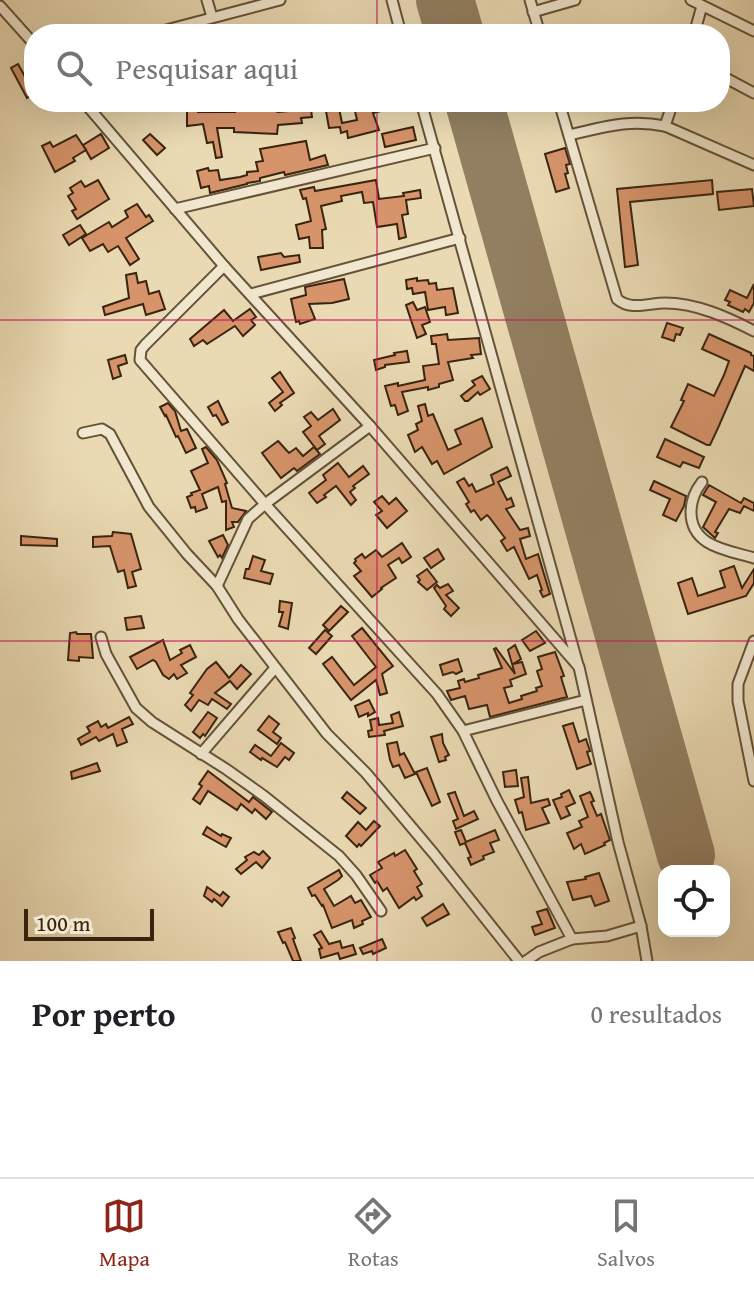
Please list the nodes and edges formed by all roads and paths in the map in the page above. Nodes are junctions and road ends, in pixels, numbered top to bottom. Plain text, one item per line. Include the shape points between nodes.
1 (207, 0) edge
2 (280, 0) edge
3 (392, 0) edge
4 (530, 0) edge
5 (575, 0) edge
6 (691, 0) edge
7 (0, 6) edge
8 (702, 6) junction
9 (533, 12) junction
10 (212, 17) junction
11 (187, 24) edge
12 (398, 24) edge
13 (537, 24) edge
14 (697, 24) edge
15 (754, 31) edge
16 (24, 33) edge
17 (730, 80) edge
18 (754, 93) edge
19 (93, 112) edge
20 (424, 112) edge
21 (562, 112) edge
22 (670, 112) edge
23 (665, 126) junction
24 (569, 135) junction
25 (435, 148) junction
26 (754, 165) edge
27 (175, 209) junction
28 (460, 238) junction
29 (224, 266) junction
30 (251, 294) junction
31 (754, 331) edge
32 (370, 426) junction
33 (83, 433) dead end
34 (702, 482) dead end
35 (265, 504) junction
36 (754, 558) edge
37 (217, 586) junction
38 (101, 637) dead end
39 (754, 641) edge
40 (579, 667) junction
41 (275, 668) junction
42 (586, 700) junction
43 (463, 731) junction
44 (201, 754) junction
45 (754, 781) edge
46 (381, 911) dead end
47 (641, 926) junction
48 (572, 939) junction
49 (519, 961) edge
50 (526, 961) edge
51 (647, 961) edge

1 - 10 street
2 - 10 street
3 - 12 street
4 - 9 street
5 - 9 street
6 - 8 street
7 - 16 street
8 - 14 street
8 - 15 street
9 - 13 street
10 - 11 street
17 - 18 street
19 - 27 street
20 - 25 street
21 - 24 street
22 - 23 street
23 - 24 street via 622,123
23 - 26 street
24 - 31 street via 617,299 630,306 667,303 706,310
25 - 27 street
25 - 28 street
27 - 29 street
28 - 30 street
28 - 40 street
29 - 30 street
29 - 35 street via 139,355
30 - 32 street
32 - 35 street
32 - 40 street
33 - 37 street via 102,429 110,434 149,507
34 - 36 street via 692,498 696,535
35 - 37 street via 248,519
35 - 43 street via 437,694
37 - 41 street
38 - 44 street via 136,708
39 - 45 street via 738,684 738,701
40 - 42 street
41 - 44 street
41 - 49 street
42 - 43 street
42 - 47 street
43 - 48 street
44 - 46 street via 339,856
47 - 48 street
47 - 51 street
48 - 50 street

